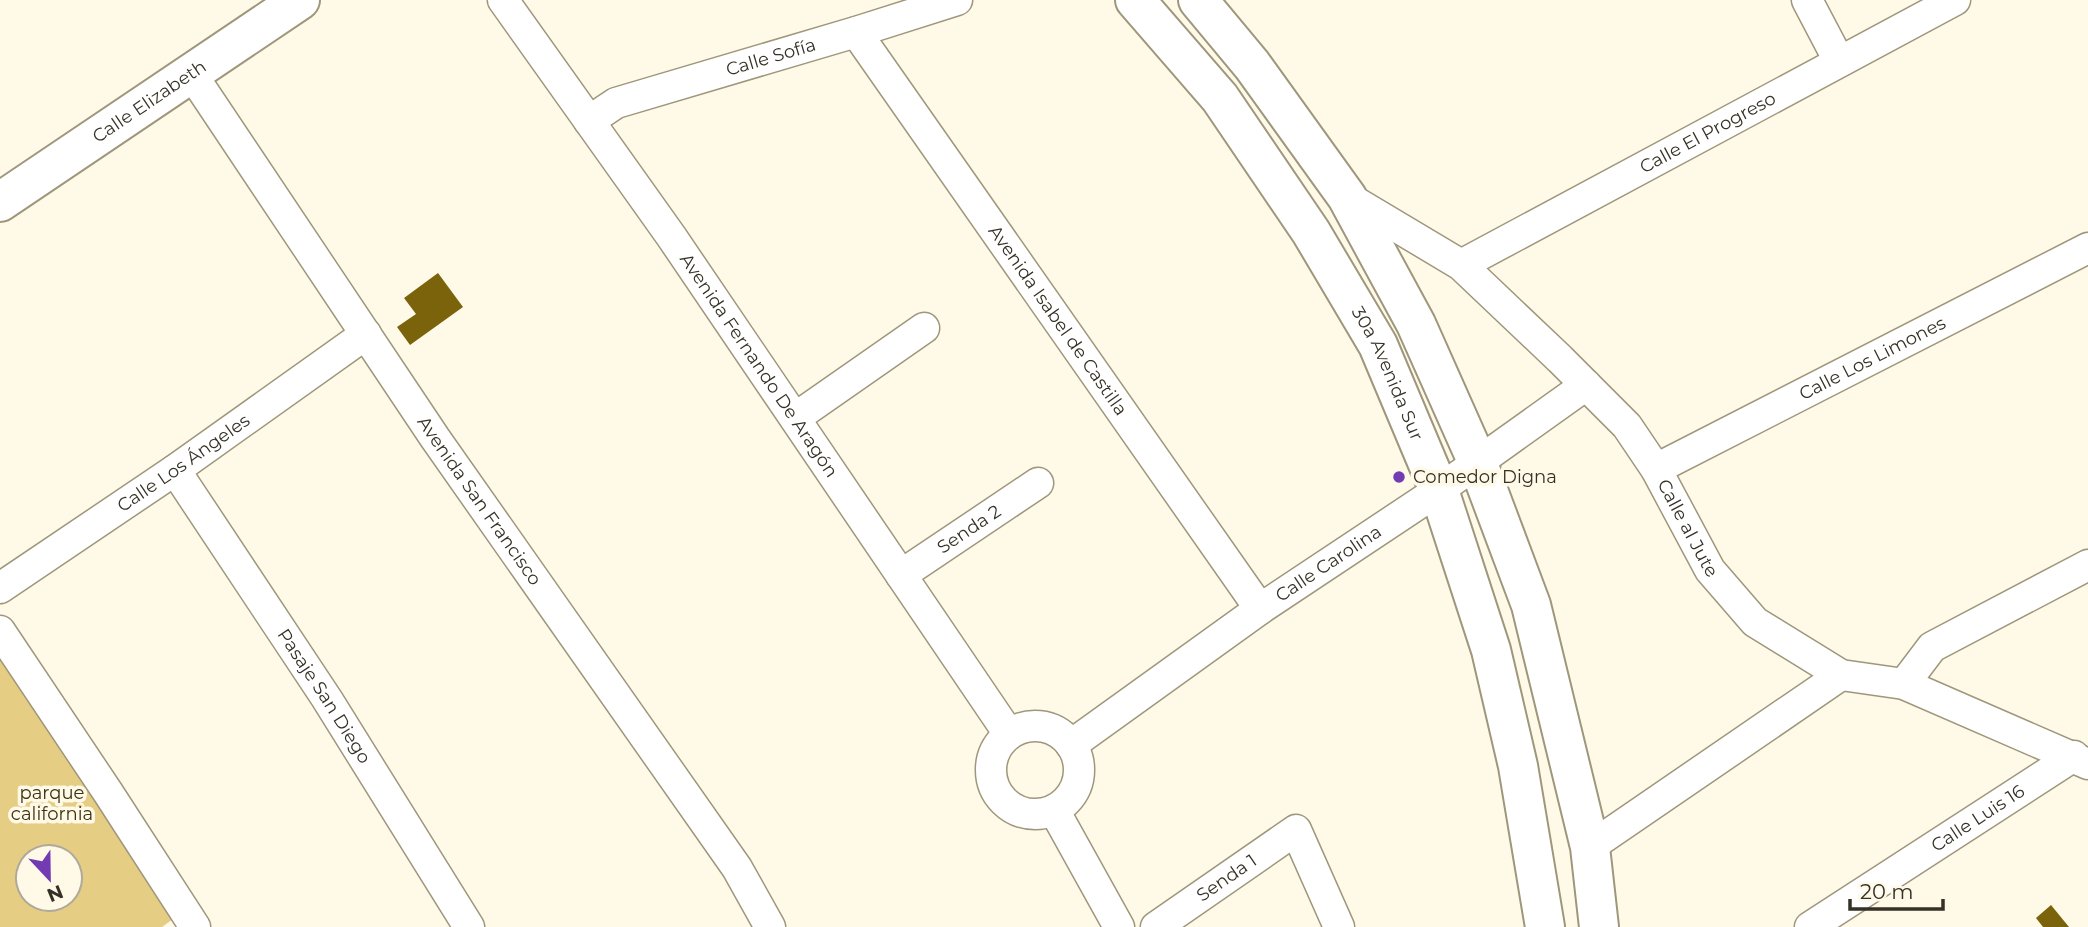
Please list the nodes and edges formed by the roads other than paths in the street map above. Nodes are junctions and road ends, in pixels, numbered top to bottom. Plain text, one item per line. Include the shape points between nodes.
1 (300, 0) edge
2 (503, 0) edge
3 (957, 0) edge
4 (1135, 0) edge
5 (1198, 0) edge
6 (1807, 0) edge
7 (1955, 0) edge
8 (856, 32) junction
9 (1839, 61) junction
10 (191, 73) junction
11 (589, 121) junction
12 (1347, 197) junction
13 (0, 202) edge
14 (2088, 248) edge
15 (1461, 265) junction
16 (924, 328) dead end
17 (366, 334) junction
18 (1586, 385) junction
19 (795, 418) junction
20 (1478, 461) junction
21 (1656, 469) junction
22 (175, 470) junction
23 (1038, 483) dead end
24 (1439, 490) junction
25 (2088, 565) edge
26 (901, 575) junction
27 (0, 588) edge
28 (1260, 609) junction
29 (0, 631) edge
30 (1841, 675) junction
31 (1904, 684) junction
32 (1009, 734) junction
33 (1071, 745) junction
34 (2081, 760) edge
35 (1054, 810) junction
36 (1590, 847) junction
37 (195, 927) edge
38 (470, 927) edge
39 (770, 927) edge
40 (1119, 927) edge
41 (1156, 927) edge
42 (1339, 927) edge
43 (1545, 927) edge
44 (1600, 927) edge
45 (1810, 927) edge

1 - 10 street, Calle Elizabeth
2 - 11 street, Avenida Fernando De Aragón
3 - 8 street, Calle Sofía
4 - 24 street, 30a Avenida Sur via 1220,98 1311,232 1378,345
5 - 12 street via 1252,65
6 - 9 street
7 - 9 street, Calle El Progreso
8 - 11 street, Calle Sofía via 616,103
8 - 28 street, Avenida Isabel de Castilla
9 - 15 street, Calle El Progreso
10 - 13 street, Calle Elizabeth
10 - 17 street, Avenida San Francisco
11 - 19 street, Avenida Fernando De Aragón
12 - 15 street, Calle al Jute
12 - 20 street via 1416,324
14 - 21 street, Calle Los Limones
15 - 18 street, Calle al Jute
16 - 19 street
17 - 22 street, Calle Los Ángeles
17 - 39 street, Avenida San Francisco via 737,868
18 - 20 street, Calle Carolina
18 - 21 street, Calle al Jute via 1627,426
19 - 26 street, Avenida Fernando De Aragón
20 - 24 street, Calle Carolina
20 - 36 street via 1531,605
21 - 30 street, Calle al Jute via 1710,570 1755,622
22 - 27 street, Calle Los Ángeles
22 - 38 street, Pasaje San Diego via 327,699
23 - 26 street, Senda 2
24 - 28 street, Calle Carolina
24 - 43 street, 30a Avenida Sur via 1491,650 1518,766
25 - 31 street via 1932,648
26 - 32 street, Avenida Fernando De Aragón
28 - 33 street, Calle Carolina
29 - 37 street
30 - 31 street, Calle al Jute
30 - 36 street
31 - 34 street, Calle al Jute
32 - 33 street via 1025,727 1042,727 1059,732
32 - 35 street via 992,762 997,793 1022,812
33 - 35 street via 1079,774 1067,801
34 - 45 street, Calle Luis 16
35 - 40 street
36 - 44 street
41 - 42 street, Senda 1 via 1296,830

